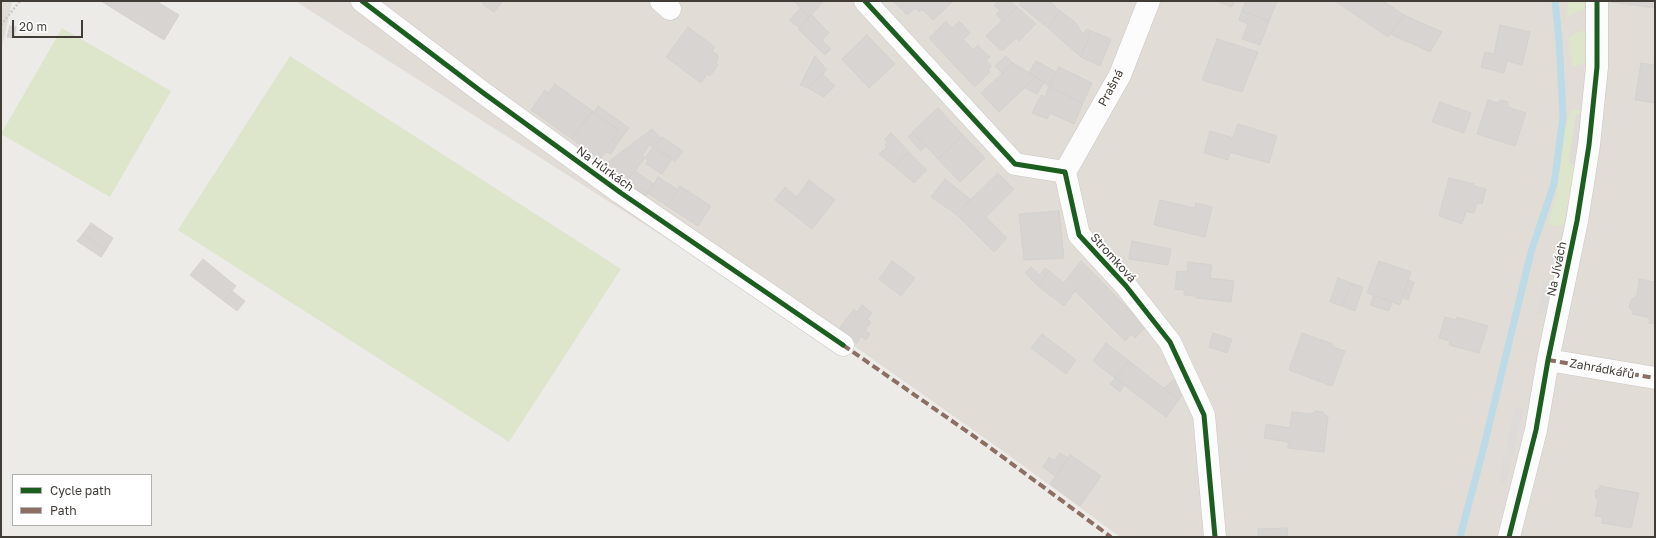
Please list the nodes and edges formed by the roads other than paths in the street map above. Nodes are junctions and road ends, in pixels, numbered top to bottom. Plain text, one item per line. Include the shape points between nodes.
1 (362, 1) edge
2 (865, 1) edge
3 (1149, 1) edge
4 (1597, 1) edge
5 (1065, 172) junction
6 (843, 344) dead end
7 (1548, 360) junction
8 (1655, 378) edge
9 (1215, 537) edge
10 (1510, 537) edge

1 - 6 street, Na Hůrkách via 621,193
2 - 5 street via 1015,164
3 - 5 street, Prašná via 1120,75
4 - 7 street, Na Jívách via 1597,67 1589,145 1577,221
5 - 9 street, Stromková via 1079,235 1126,286 1170,342 1204,415
7 - 8 street, Zahrádkářů
7 - 10 street, Na Jívách via 1536,430

